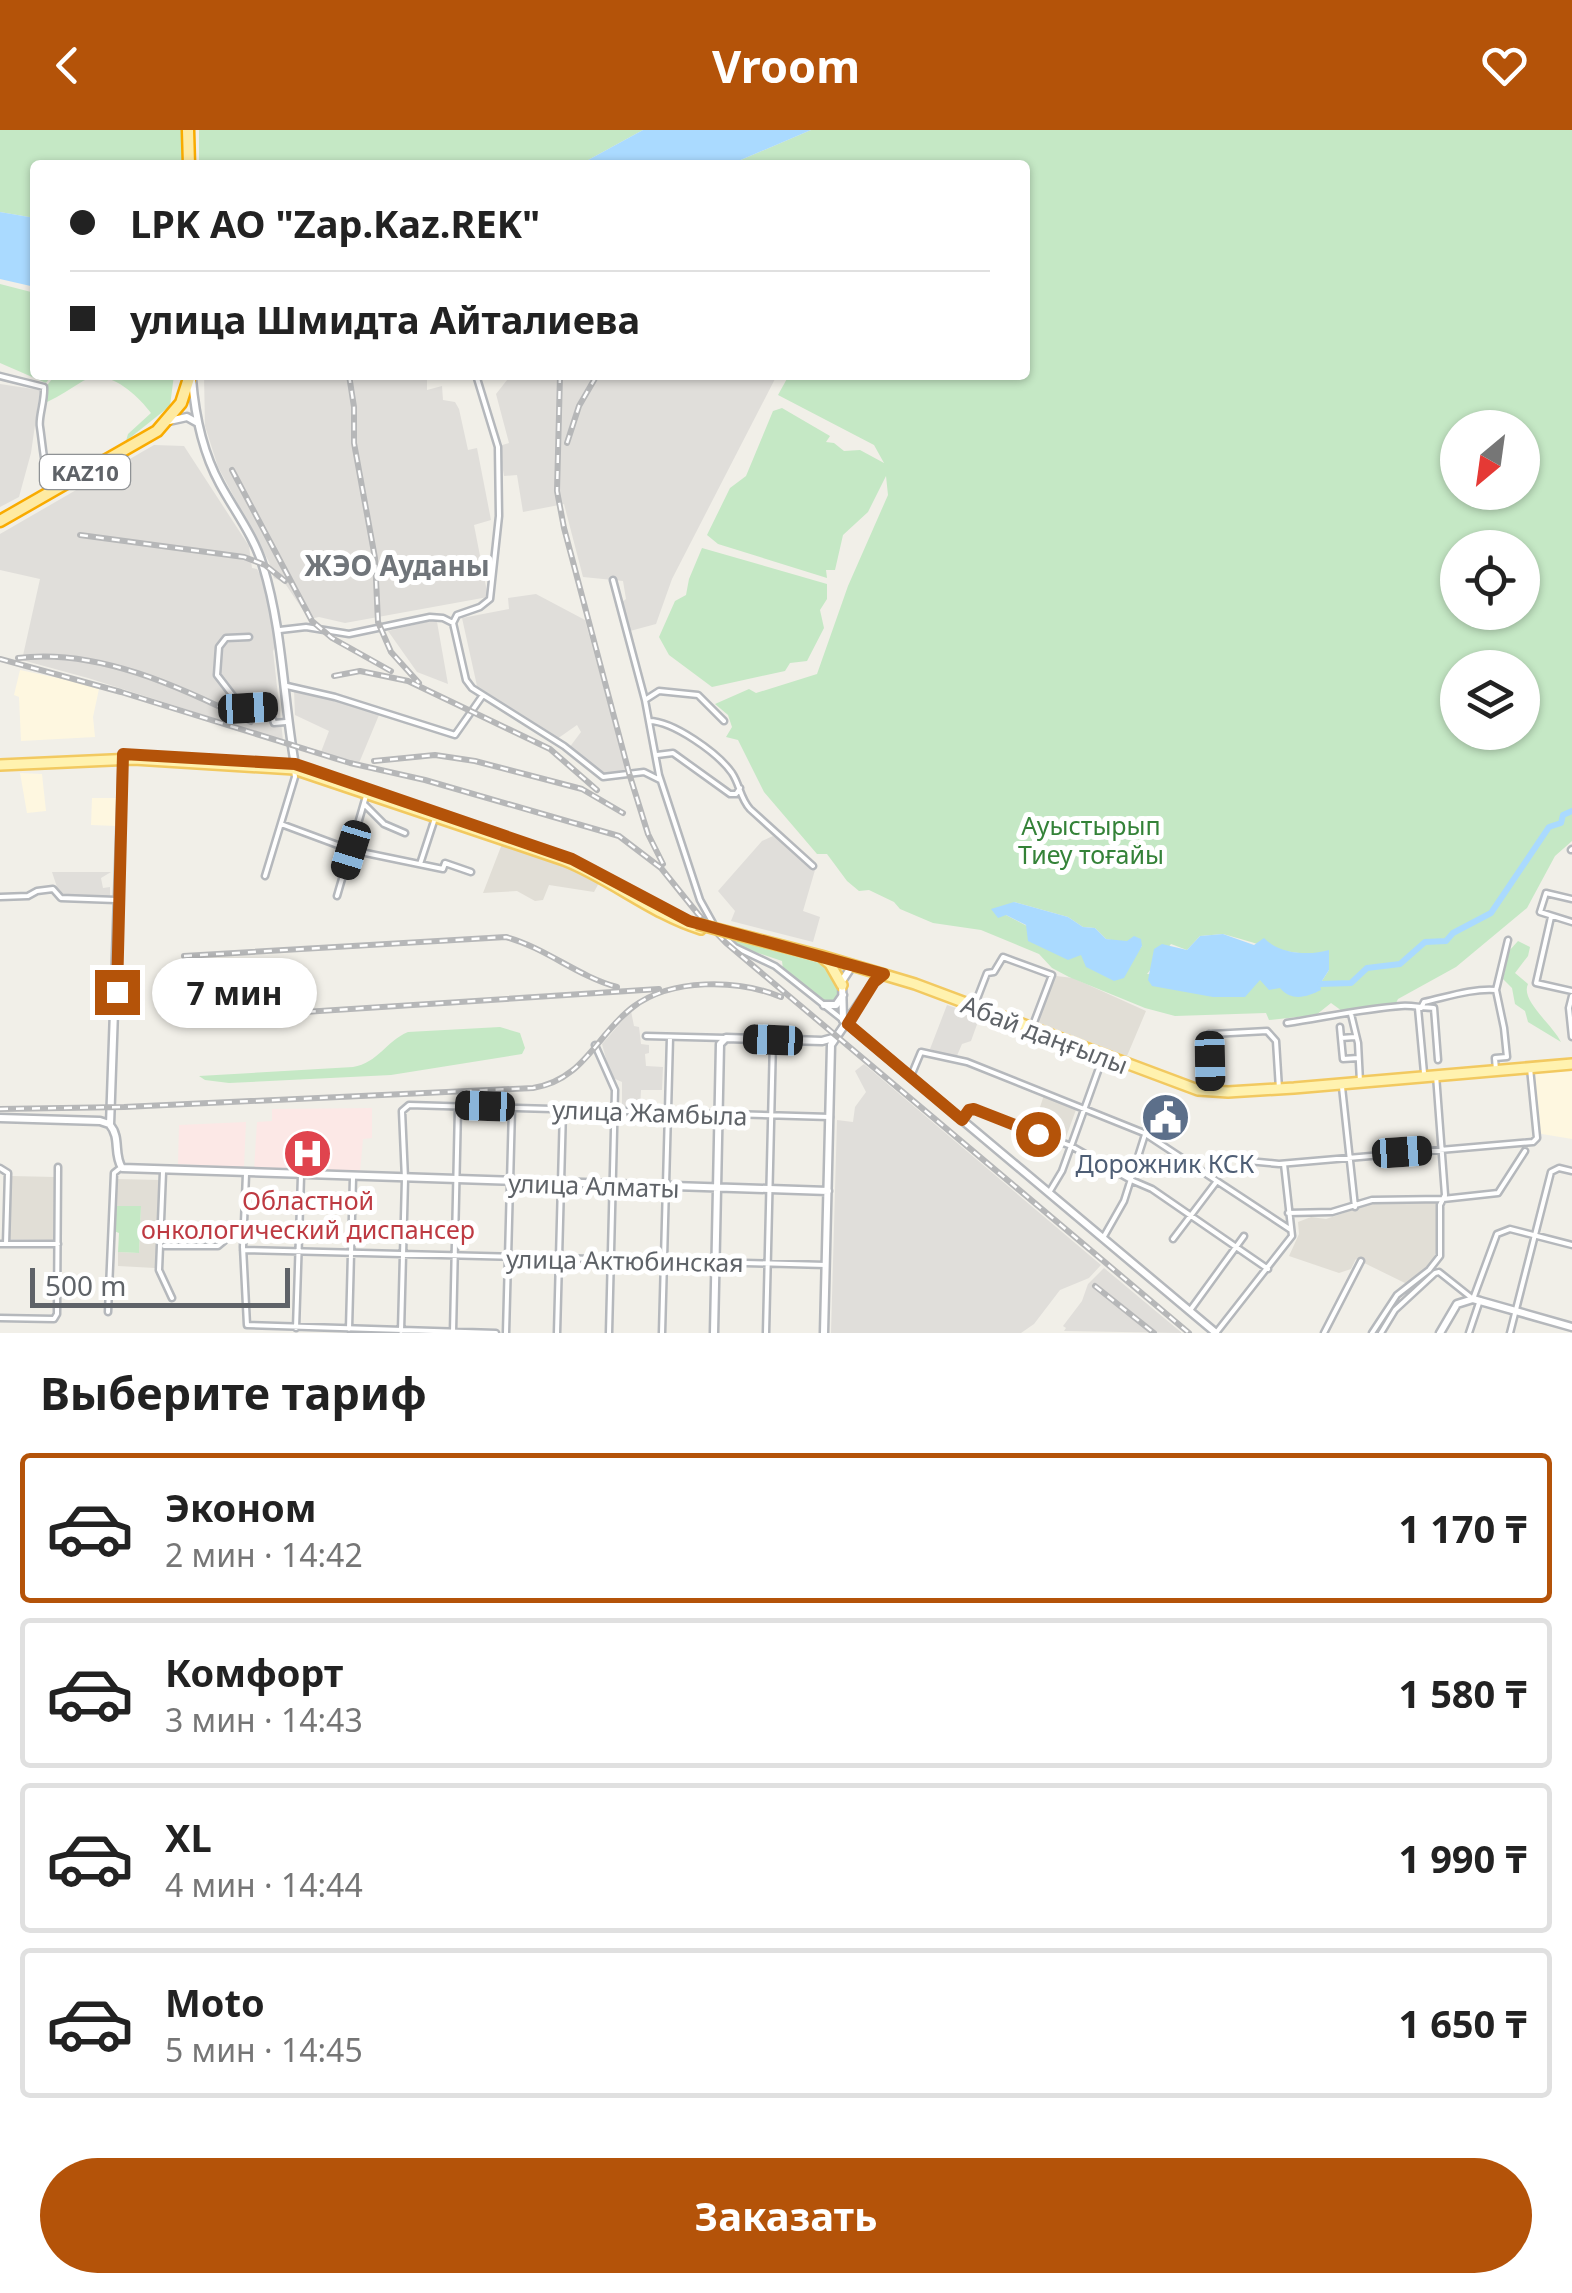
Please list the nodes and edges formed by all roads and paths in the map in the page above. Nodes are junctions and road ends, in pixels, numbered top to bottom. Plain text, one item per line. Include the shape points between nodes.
1 (188, 130) edge
2 (189, 160) edge
3 (0, 376) edge
4 (189, 380) edge
5 (192, 380) edge
6 (478, 380) edge
7 (169, 420) junction
8 (197, 423) junction
9 (53, 490) junction
10 (0, 521) edge
11 (613, 580) dead end
12 (454, 624) junction
13 (279, 630) junction
14 (249, 637) dead end
15 (287, 686) junction
16 (483, 695) junction
17 (645, 700) junction
18 (650, 721) junction
19 (724, 721) dead end
20 (290, 722) junction
21 (657, 755) junction
22 (123, 757) junction
23 (0, 762) edge
24 (294, 766) junction
25 (740, 788) junction
26 (664, 789) junction
27 (368, 791) junction
28 (364, 804) junction
29 (436, 814) junction
30 (282, 824) junction
31 (405, 833) dead end
32 (351, 850) junction
33 (420, 864) junction
34 (813, 866) dead end
35 (471, 872) dead end
36 (264, 876) dead end
37 (337, 896) dead end
38 (0, 897) edge
39 (120, 900) junction
40 (1572, 900) edge
41 (1551, 917) junction
42 (1572, 922) edge
43 (1508, 940) dead end
44 (820, 956) junction
45 (852, 965) junction
46 (884, 974) junction
47 (843, 989) junction
48 (1496, 990) junction
49 (1572, 994) edge
50 (824, 1005) junction
51 (974, 1007) junction
52 (1419, 1008) junction
53 (1351, 1014) junction
54 (846, 1022) junction
55 (1288, 1023) dead end
56 (1340, 1027) dead end
57 (1032, 1029) junction
58 (1436, 1031) junction
59 (1420, 1033) junction
60 (646, 1036) dead end
61 (670, 1037) junction
62 (1355, 1037) junction
63 (1572, 1037) edge
64 (726, 1038) junction
65 (834, 1038) junction
66 (1341, 1038) junction
67 (773, 1040) junction
68 (595, 1045) dead end
69 (1103, 1056) junction
70 (1358, 1058) junction
71 (1438, 1060) dead end
72 (1572, 1064) edge
73 (1530, 1068) junction
74 (1496, 1070) junction
75 (911, 1076) junction
76 (1424, 1076) junction
77 (1436, 1076) junction
78 (1360, 1082) junction
79 (1342, 1083) junction
80 (1279, 1088) junction
81 (1211, 1091) junction
82 (458, 1105) junction
83 (512, 1107) junction
84 (1085, 1108) junction
85 (563, 1109) junction
86 (614, 1112) junction
87 (667, 1113) junction
88 (718, 1114) junction
89 (771, 1116) junction
90 (830, 1117) junction
91 (0, 1118) edge
92 (962, 1120) junction
93 (110, 1125) junction
94 (1148, 1125) dead end
95 (1144, 1133) junction
96 (1071, 1146) junction
97 (1439, 1150) junction
98 (1525, 1151) dead end
99 (1350, 1157) junction
100 (1248, 1161) dead end
101 (1284, 1164) junction
102 (58, 1167) dead end
103 (0, 1168) edge
104 (122, 1168) junction
105 (1572, 1171) edge
106 (163, 1172) junction
107 (246, 1174) junction
108 (301, 1176) junction
109 (353, 1178) junction
110 (405, 1179) junction
111 (1131, 1180) junction
112 (456, 1181) junction
113 (1217, 1181) junction
114 (510, 1182) junction
115 (560, 1184) junction
116 (612, 1186) junction
117 (665, 1187) junction
118 (716, 1188) junction
119 (770, 1190) junction
120 (828, 1192) junction
121 (1049, 1192) junction
122 (1443, 1200) junction
123 (1355, 1206) junction
124 (1288, 1214) junction
125 (1190, 1216) junction
126 (1291, 1230) junction
127 (244, 1232) junction
128 (1244, 1236) dead end
129 (1534, 1236) junction
130 (1103, 1238) junction
131 (1173, 1239) dead end
132 (3, 1244) edge
133 (58, 1244) junction
134 (1572, 1245) edge
135 (162, 1246) junction
136 (243, 1250) junction
137 (1236, 1250) junction
138 (300, 1252) junction
139 (351, 1253) junction
140 (404, 1254) junction
141 (456, 1256) junction
142 (508, 1257) junction
143 (559, 1258) junction
144 (610, 1260) junction
145 (662, 1261) junction
146 (1360, 1261) dead end
147 (715, 1262) junction
148 (769, 1264) junction
149 (826, 1265) junction
150 (1268, 1269) junction
151 (172, 1298) dead end
152 (1477, 1299) junction
153 (1515, 1310) junction
154 (1190, 1311) junction
155 (108, 1312) dead end
156 (0, 1318) edge
157 (1572, 1327) edge
158 (296, 1328) junction
159 (349, 1330) junction
160 (402, 1331) edge
161 (452, 1332) edge
162 (496, 1333) edge
163 (506, 1333) edge
164 (557, 1333) edge
165 (609, 1333) edge
166 (662, 1333) edge
167 (714, 1333) edge
168 (766, 1333) edge
169 (824, 1333) edge
170 (1216, 1333) edge
171 (1324, 1333) edge
172 (1372, 1333) edge
173 (1382, 1333) edge
174 (1440, 1333) edge
175 (1468, 1333) edge
176 (1510, 1333) edge

1 - 2 highway
3 - 9 street via 44,387 40,427
4 - 7 highway
5 - 8 street
6 - 12 street via 498,446 498,534 490,599
7 - 8 street
7 - 9 highway, KAZ10
8 - 13 street via 218,480 257,549
9 - 10 highway, KAZ10
11 - 17 street
12 - 13 street via 430,617 348,634
12 - 16 street via 466,680
13 - 15 street
14 - 20 street via 222,642 217,675 240,705 269,707 274,724
15 - 16 street via 455,736
15 - 20 street
16 - 26 street via 603,777 644,772
17 - 18 street
17 - 19 street via 659,691 698,695
18 - 21 street
18 - 25 street via 707,749
20 - 24 street
21 - 25 street via 673,753 730,794
21 - 26 street
22 - 23 main road
22 - 24 main road
22 - 39 street
24 - 27 main road
24 - 29 main road
24 - 30 street
25 - 34 street via 765,826
26 - 50 street via 712,924 735,947 775,966
27 - 28 street
27 - 29 main road
28 - 31 street
28 - 32 street
29 - 33 street
29 - 44 main road, Абай даңғылы, bridge via 584,864 699,926
30 - 32 street
30 - 36 street
32 - 33 street
32 - 37 street
33 - 35 street
38 - 39 street via 53,890 62,898
39 - 93 street
40 - 41 street via 1546,893 1540,912
41 - 42 street
41 - 49 street via 1536,983
43 - 48 street
44 - 45 main road, Абай даңғылы
44 - 47 main road
45 - 46 main road, Абай даңғылы
45 - 47 street
46 - 51 main road, Абай даңғылы
46 - 54 street
47 - 50 street via 836,1005
47 - 54 street
48 - 52 street via 1474,990
48 - 74 street via 1506,1057 1495,1058
49 - 63 street
50 - 54 street
51 - 57 main road, Абай даңғылы
51 - 57 street via 987,973 1003,957 1014,958 1052,976
52 - 53 street
52 - 58 street via 1434,1008
52 - 59 street
53 - 55 street
53 - 62 street
54 - 65 street
54 - 75 street
56 - 66 street
57 - 69 main road, Абай даңғылы
58 - 59 street
58 - 71 street
59 - 76 street
60 - 61 street
61 - 64 street
61 - 87 street
62 - 66 street
62 - 70 street
64 - 67 street
64 - 88 street via 720,1046
65 - 67 street
65 - 90 street
66 - 70 street via 1343,1059
67 - 89 street
68 - 86 street via 615,1090
69 - 81 main road, Абай даңғылы
69 - 84 street
70 - 78 street
72 - 73 main road, Абай даңғылы
73 - 74 main road, Абай даңғылы
73 - 97 street via 1533,1142
74 - 77 main road, Абай даңғылы
75 - 84 street via 921,1052 929,1052
75 - 92 street
76 - 77 main road, Абай даңғылы
76 - 78 main road, Абай даңғылы
77 - 97 street
78 - 79 main road, Абай даңғылы
79 - 80 main road, Абай даңғылы
79 - 99 street
80 - 81 main road, Абай даңғылы
80 - 81 street via 1268,1031 1210,1034
82 - 83 street, улица Жамбыла
82 - 110 street, улица Жамбыла via 409,1105 402,1111
82 - 112 street
83 - 85 street, улица Жамбыла
83 - 114 street
84 - 95 street
84 - 96 street
85 - 86 street, улица Жамбыла
85 - 115 street
86 - 87 street, улица Жамбыла
86 - 116 street
87 - 88 street, улица Жамбыла
87 - 117 street
88 - 89 street, улица Жамбыла
88 - 118 street
89 - 90 street, улица Жамбыла
89 - 119 street
90 - 120 street
91 - 93 street
92 - 96 street via 974,1109
92 - 121 street
93 - 104 street
94 - 95 street
95 - 111 street
95 - 113 street
96 - 111 street
96 - 121 street
97 - 99 street
97 - 122 street
98 - 122 street via 1498,1193
99 - 101 street
99 - 123 street
100 - 101 street
101 - 124 street
102 - 133 street
103 - 132 street via 8,1173
104 - 106 street, улица Алматы
104 - 155 street via 114,1173
105 - 129 street via 1551,1172
106 - 107 street, улица Алматы
106 - 135 street
107 - 108 street, улица Алматы
107 - 127 street
108 - 109 street, улица Алматы
108 - 138 street
109 - 110 street, улица Алматы
109 - 139 street
110 - 112 street, улица Алматы
110 - 140 street
111 - 125 street
111 - 130 street
112 - 114 street, улица Алматы
112 - 141 street
113 - 125 street
113 - 126 street
114 - 115 street, улица Алматы
114 - 142 street
115 - 116 street, улица Алматы
115 - 143 street
116 - 117 street, улица Алматы
116 - 144 street
117 - 118 street, улица Алматы
117 - 145 street
118 - 119 street, улица Алматы
118 - 147 street
119 - 120 street, улица Алматы
119 - 148 street
120 - 149 street
121 - 130 street
122 - 123 street
122 - 172 street via 1440,1256 1397,1295
123 - 124 street
124 - 126 street
125 - 131 street
125 - 137 street
126 - 150 street
127 - 135 street via 225,1232 218,1246
127 - 136 street
128 - 137 street
129 - 134 street
129 - 152 street via 1510,1229 1497,1234
129 - 153 street
130 - 154 street
132 - 133 street
133 - 156 street via 58,1314
135 - 151 street via 159,1270
136 - 138 street, улица Актюбинская
136 - 158 street via 245,1323
137 - 150 street
137 - 154 street
138 - 139 street, улица Актюбинская
138 - 158 street
139 - 140 street, улица Актюбинская
139 - 159 street
140 - 141 street, улица Актюбинская
140 - 160 street
141 - 142 street, улица Актюбинская
141 - 161 street
142 - 143 street, улица Актюбинская
142 - 163 street
143 - 144 street, улица Актюбинская
143 - 164 street
144 - 145 street, улица Актюбинская
144 - 165 street
145 - 147 street, улица Актюбинская
145 - 166 street
146 - 171 street
147 - 148 street, улица Актюбинская
147 - 167 street
148 - 149 street, улица Актюбинская
148 - 168 street
149 - 169 street
150 - 170 street
152 - 153 street
152 - 173 street via 1439,1272 1394,1310
152 - 174 street via 1457,1304
152 - 175 street
153 - 157 street
153 - 176 street
154 - 170 street
158 - 159 street
159 - 160 street
160 - 161 street
161 - 162 street

